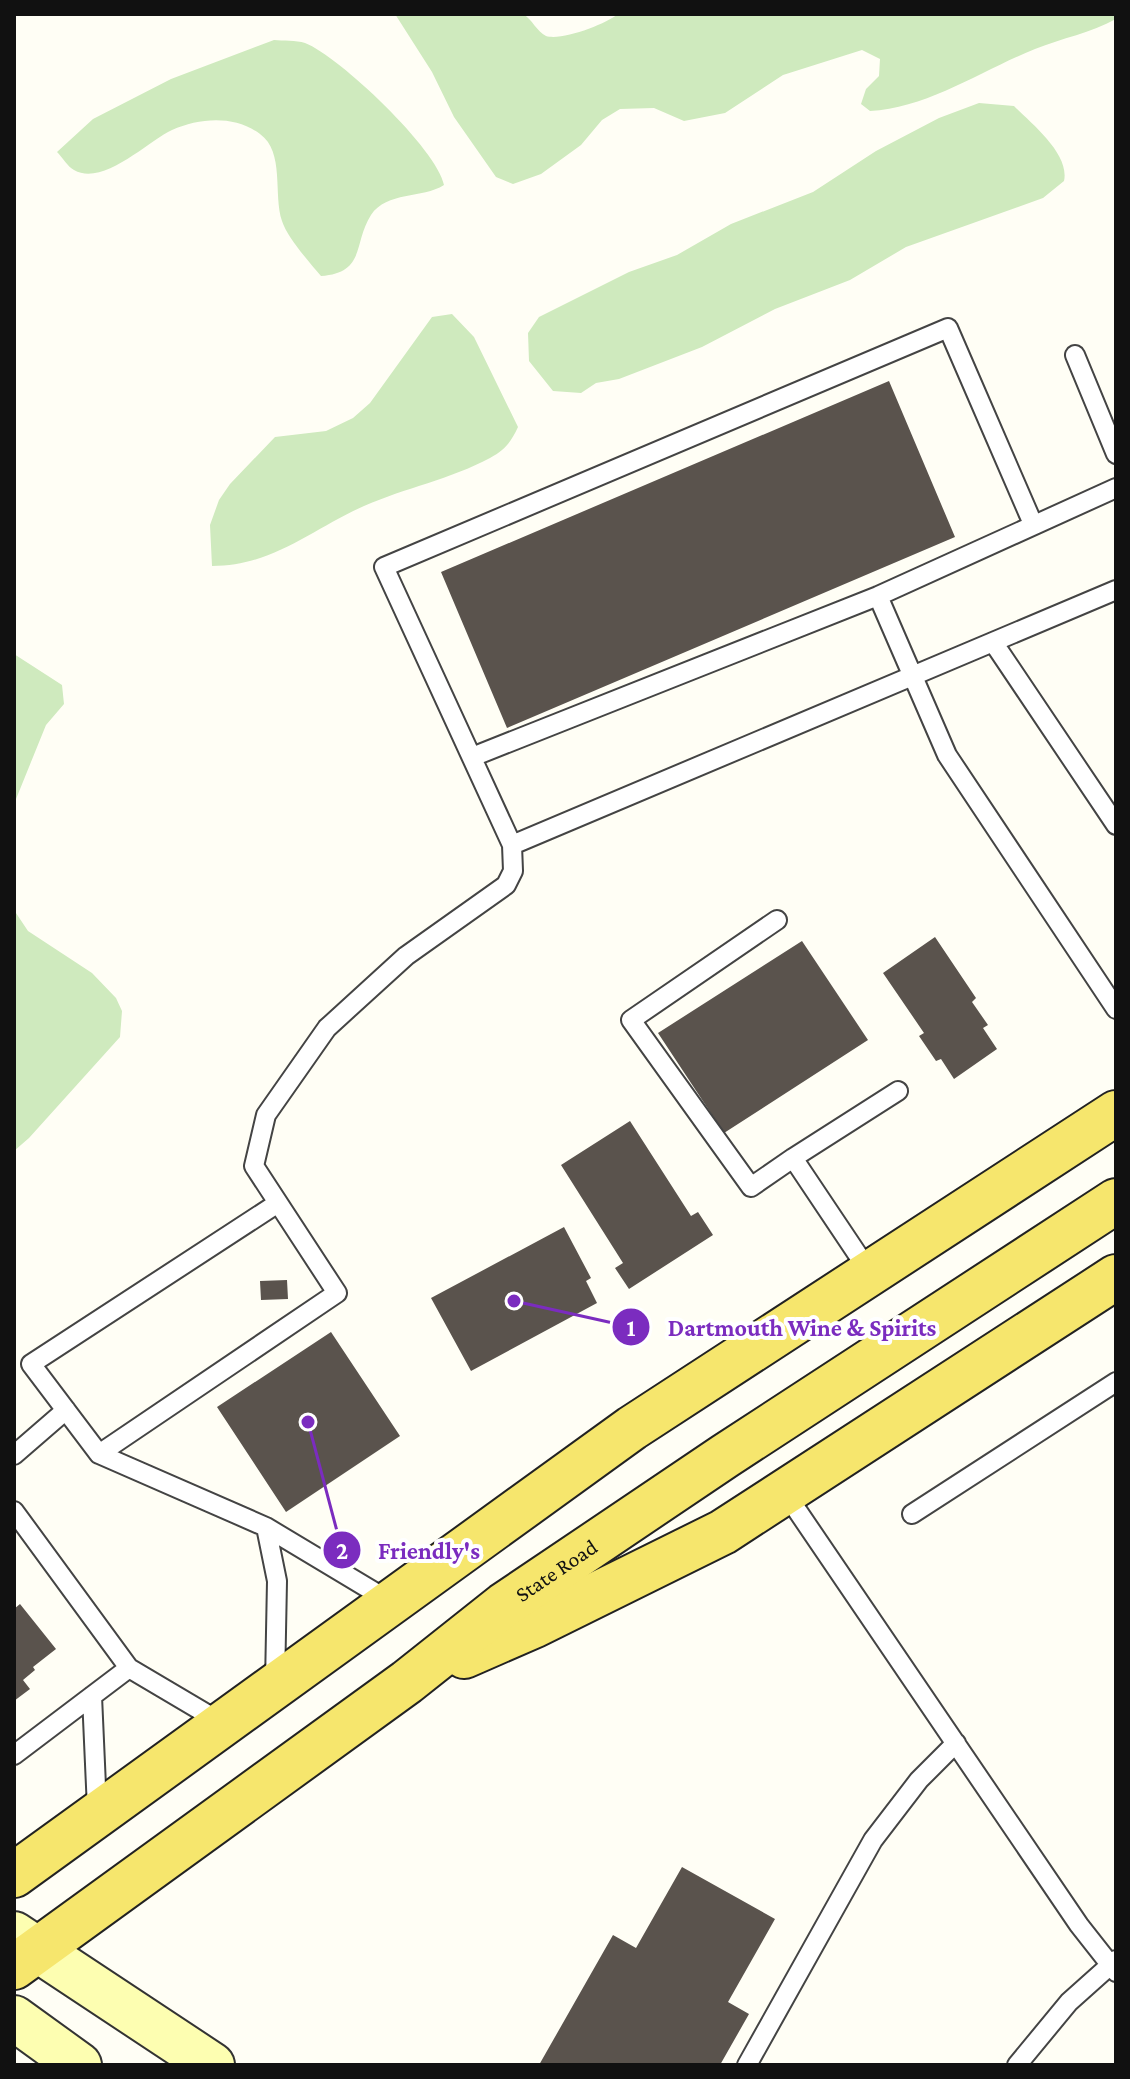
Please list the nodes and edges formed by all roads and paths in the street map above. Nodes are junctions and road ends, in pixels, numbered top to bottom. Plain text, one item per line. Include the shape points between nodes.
1 (1075, 355) dead end
2 (1116, 454) edge
3 (1116, 488) edge
4 (1033, 524) junction
5 (1116, 590) edge
6 (878, 596) junction
7 (993, 642) junction
8 (913, 675) junction
9 (472, 757) junction
10 (1116, 825) edge
11 (512, 845) junction
12 (777, 920) dead end
13 (1116, 1009) edge
14 (898, 1091) dead end
15 (1116, 1113) edge
16 (793, 1158) junction
17 (1116, 1201) edge
18 (278, 1203) junction
19 (870, 1273) junction
20 (1116, 1277) edge
21 (1116, 1382) edge
22 (66, 1410) junction
23 (99, 1454) junction
24 (14, 1455) edge
25 (786, 1494) junction
26 (912, 1514) dead end
27 (16, 1519) edge
28 (266, 1527) junction
29 (391, 1602) junction
30 (129, 1668) junction
31 (407, 1682) junction
32 (275, 1685) junction
33 (92, 1696) junction
34 (222, 1723) junction
35 (956, 1743) junction
36 (20, 1751) edge
37 (97, 1813) junction
38 (14, 1875) edge
39 (22, 1950) edge
40 (1114, 1966) edge
41 (14, 2018) edge
42 (79, 2065) edge
43 (212, 2065) edge
44 (747, 2065) edge
45 (1017, 2065) edge

1 - 2 lane
3 - 4 lane
4 - 6 lane
4 - 9 lane via 948,328 384,567
5 - 7 lane
6 - 8 lane
6 - 9 lane
7 - 8 lane
7 - 10 lane
8 - 11 lane
8 - 13 lane via 947,755
9 - 11 lane
11 - 18 lane via 513,871 506,885 406,956 327,1028 266,1115 254,1166
12 - 16 lane via 631,1020 751,1187
14 - 16 lane
15 - 19 main road
16 - 19 lane
17 - 31 main road, State Road via 602,1538 504,1605
18 - 22 lane via 31,1364
18 - 23 lane via 337,1293
19 - 29 main road via 632,1428
20 - 25 main road
21 - 26 lane
22 - 23 lane
22 - 24 lane
23 - 28 lane
25 - 31 main road via 723,1532
25 - 35 lane
27 - 30 lane
28 - 29 lane
28 - 32 lane via 277,1581
29 - 32 main road
30 - 33 lane
30 - 34 lane
31 - 39 main road, State Road
32 - 34 main road
33 - 36 lane
33 - 37 lane
34 - 37 main road
35 - 40 lane via 1079,1925
35 - 44 lane via 919,1780 873,1840
37 - 38 main road
39 - 43 main road
40 - 45 lane via 1069,2002
41 - 42 main road

